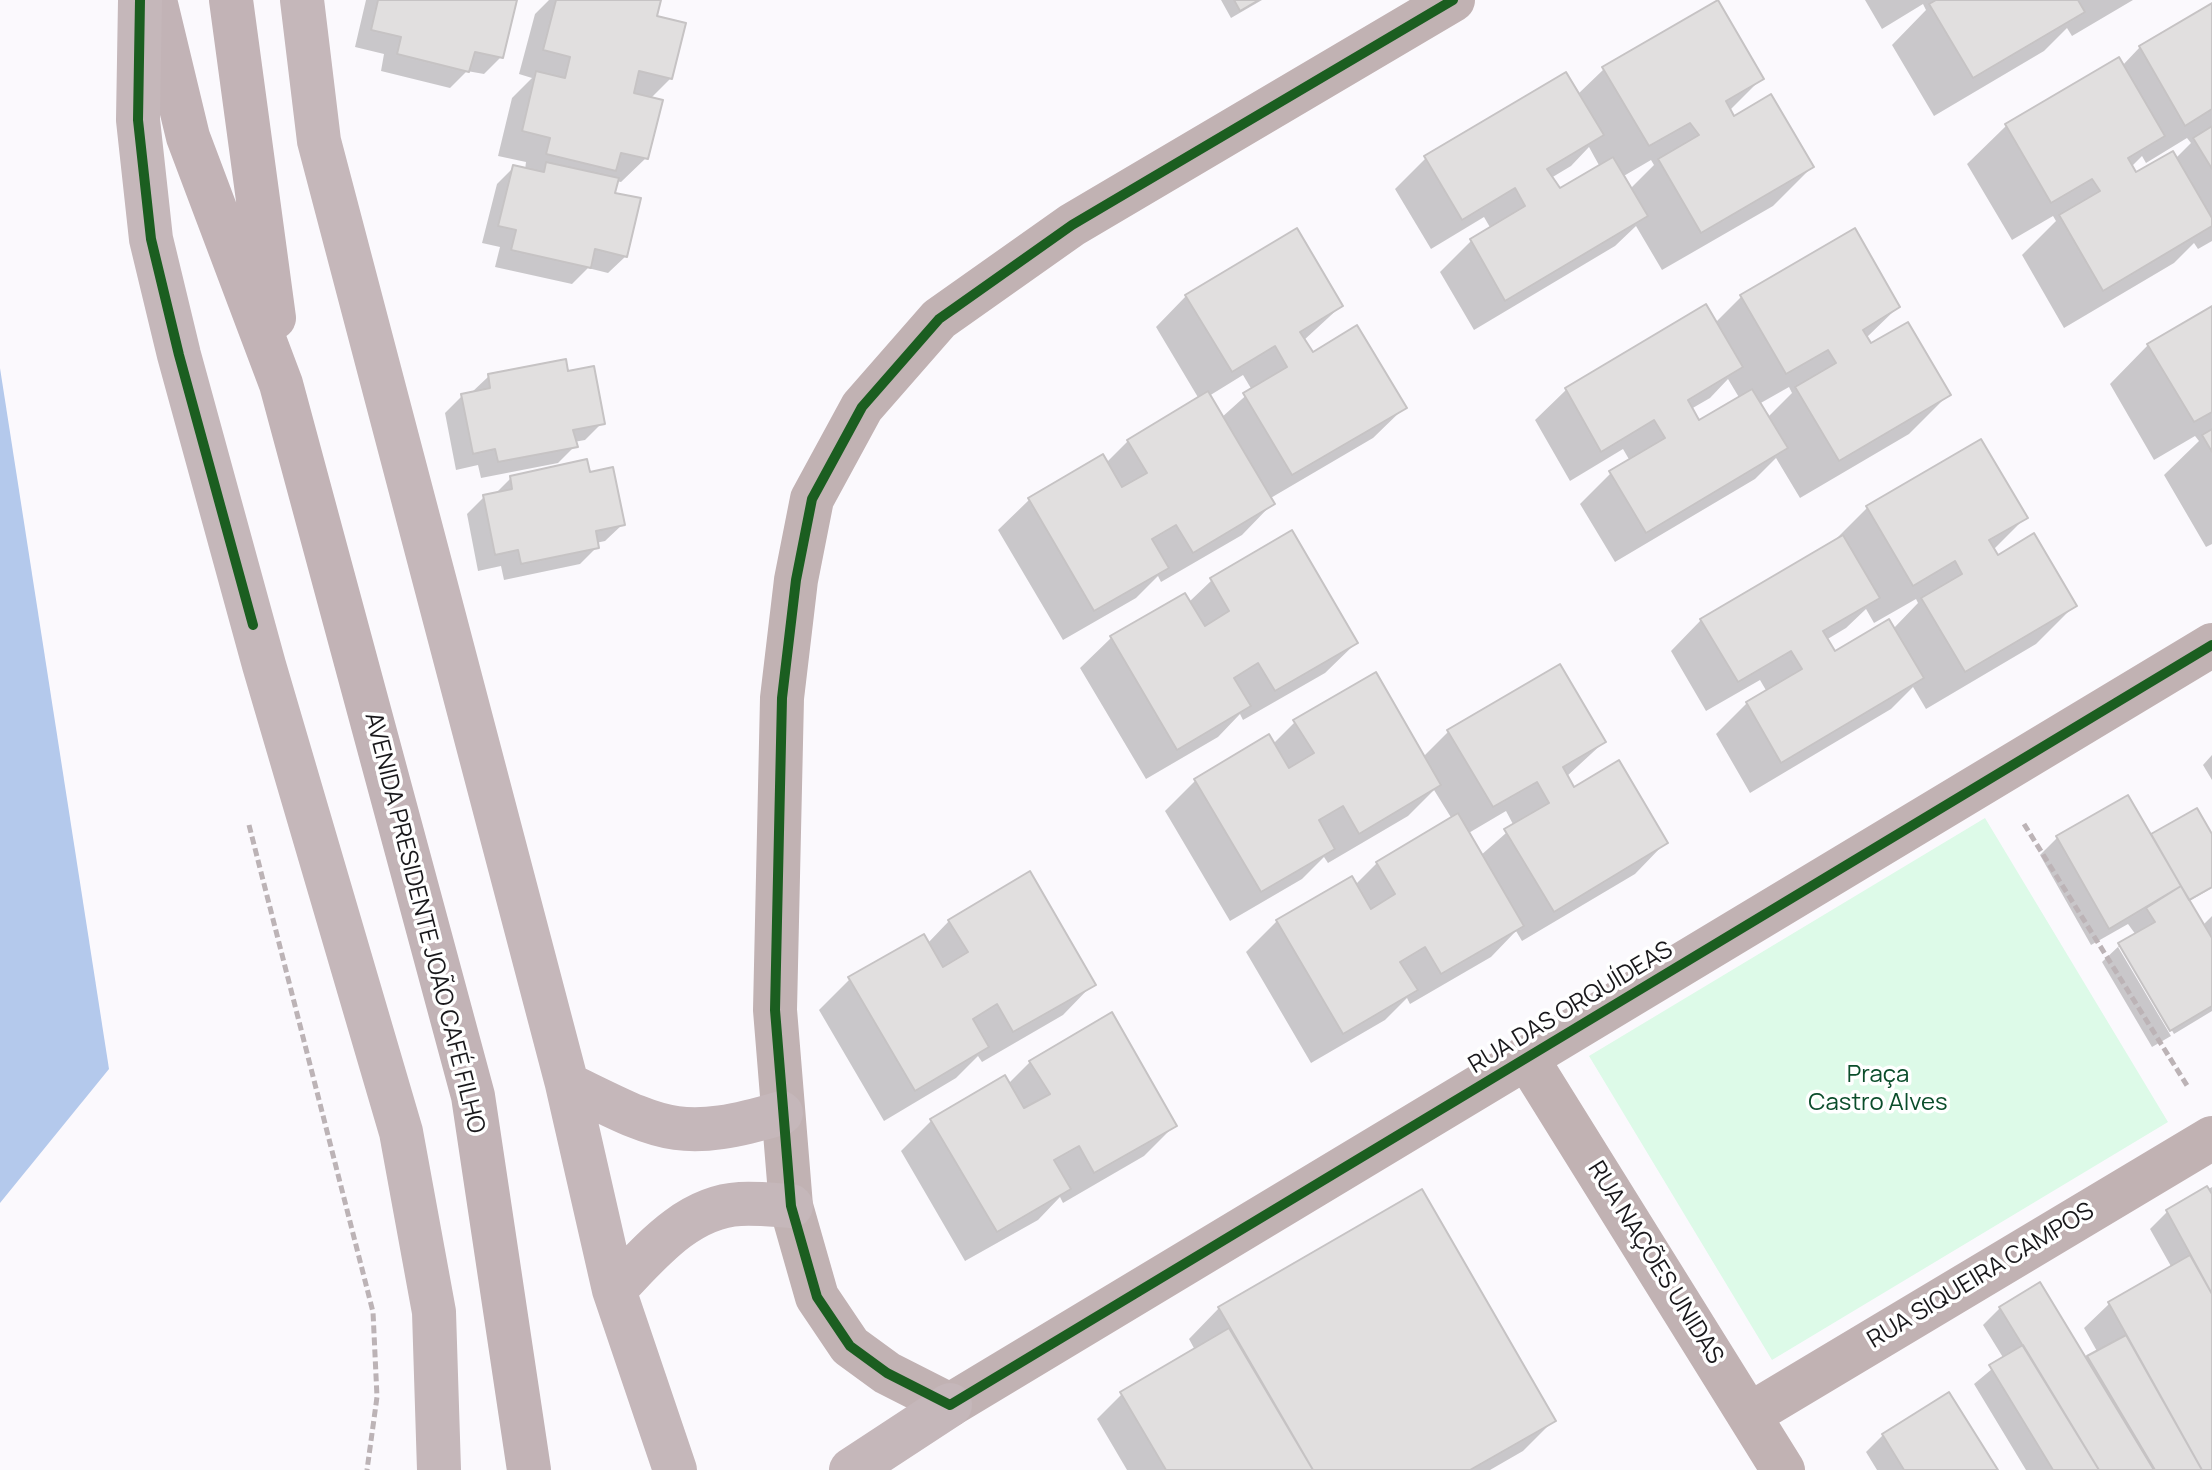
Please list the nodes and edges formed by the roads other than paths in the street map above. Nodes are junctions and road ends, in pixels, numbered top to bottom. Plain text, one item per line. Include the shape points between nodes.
1 (140, 0) edge
2 (155, 0) edge
3 (231, 0) edge
4 (302, 0) edge
5 (1453, 0) edge
6 (284, 393) junction
7 (2212, 645) edge
8 (1526, 1057) junction
9 (567, 1084) junction
10 (781, 1113) junction
11 (2204, 1118) edge
12 (791, 1206) junction
13 (614, 1290) junction
14 (950, 1405) junction
15 (1749, 1415) junction
16 (668, 1461) edge
17 (439, 1470) edge
18 (529, 1470) edge
19 (851, 1470) edge
20 (1783, 1470) edge

1 - 17 highway via 138,120 151,239 264,665 401,1132 434,1312
2 - 6 main road, AVENIDA PRESIDENTE JOÃO CAFÉ FILHO via 188,137
3 - 6 main road, AVENIDA PRESIDENTE JOÃO CAFÉ FILHO
4 - 9 highway via 319,141
5 - 10 street via 1072,225 939,319 862,407 812,499 782,698 775,1010
6 - 18 main road, AVENIDA PRESIDENTE JOÃO CAFÉ FILHO via 473,1096
7 - 8 street, RUA DAS ORQUÍDEAS
8 - 14 street, RUA DAS ORQUÍDEAS
8 - 15 street, RUA NAÇÕES UNIDAS
9 - 10 highway via 653,1125 686,1131 729,1128
9 - 13 highway
10 - 12 street
11 - 15 street, RUA SIQUEIRA CAMPOS
12 - 13 highway via 738,1203 700,1215 668,1234
12 - 14 street via 817,1297 850,1346 887,1373
13 - 16 highway
14 - 19 highway
15 - 20 street, RUA NAÇÕES UNIDAS

